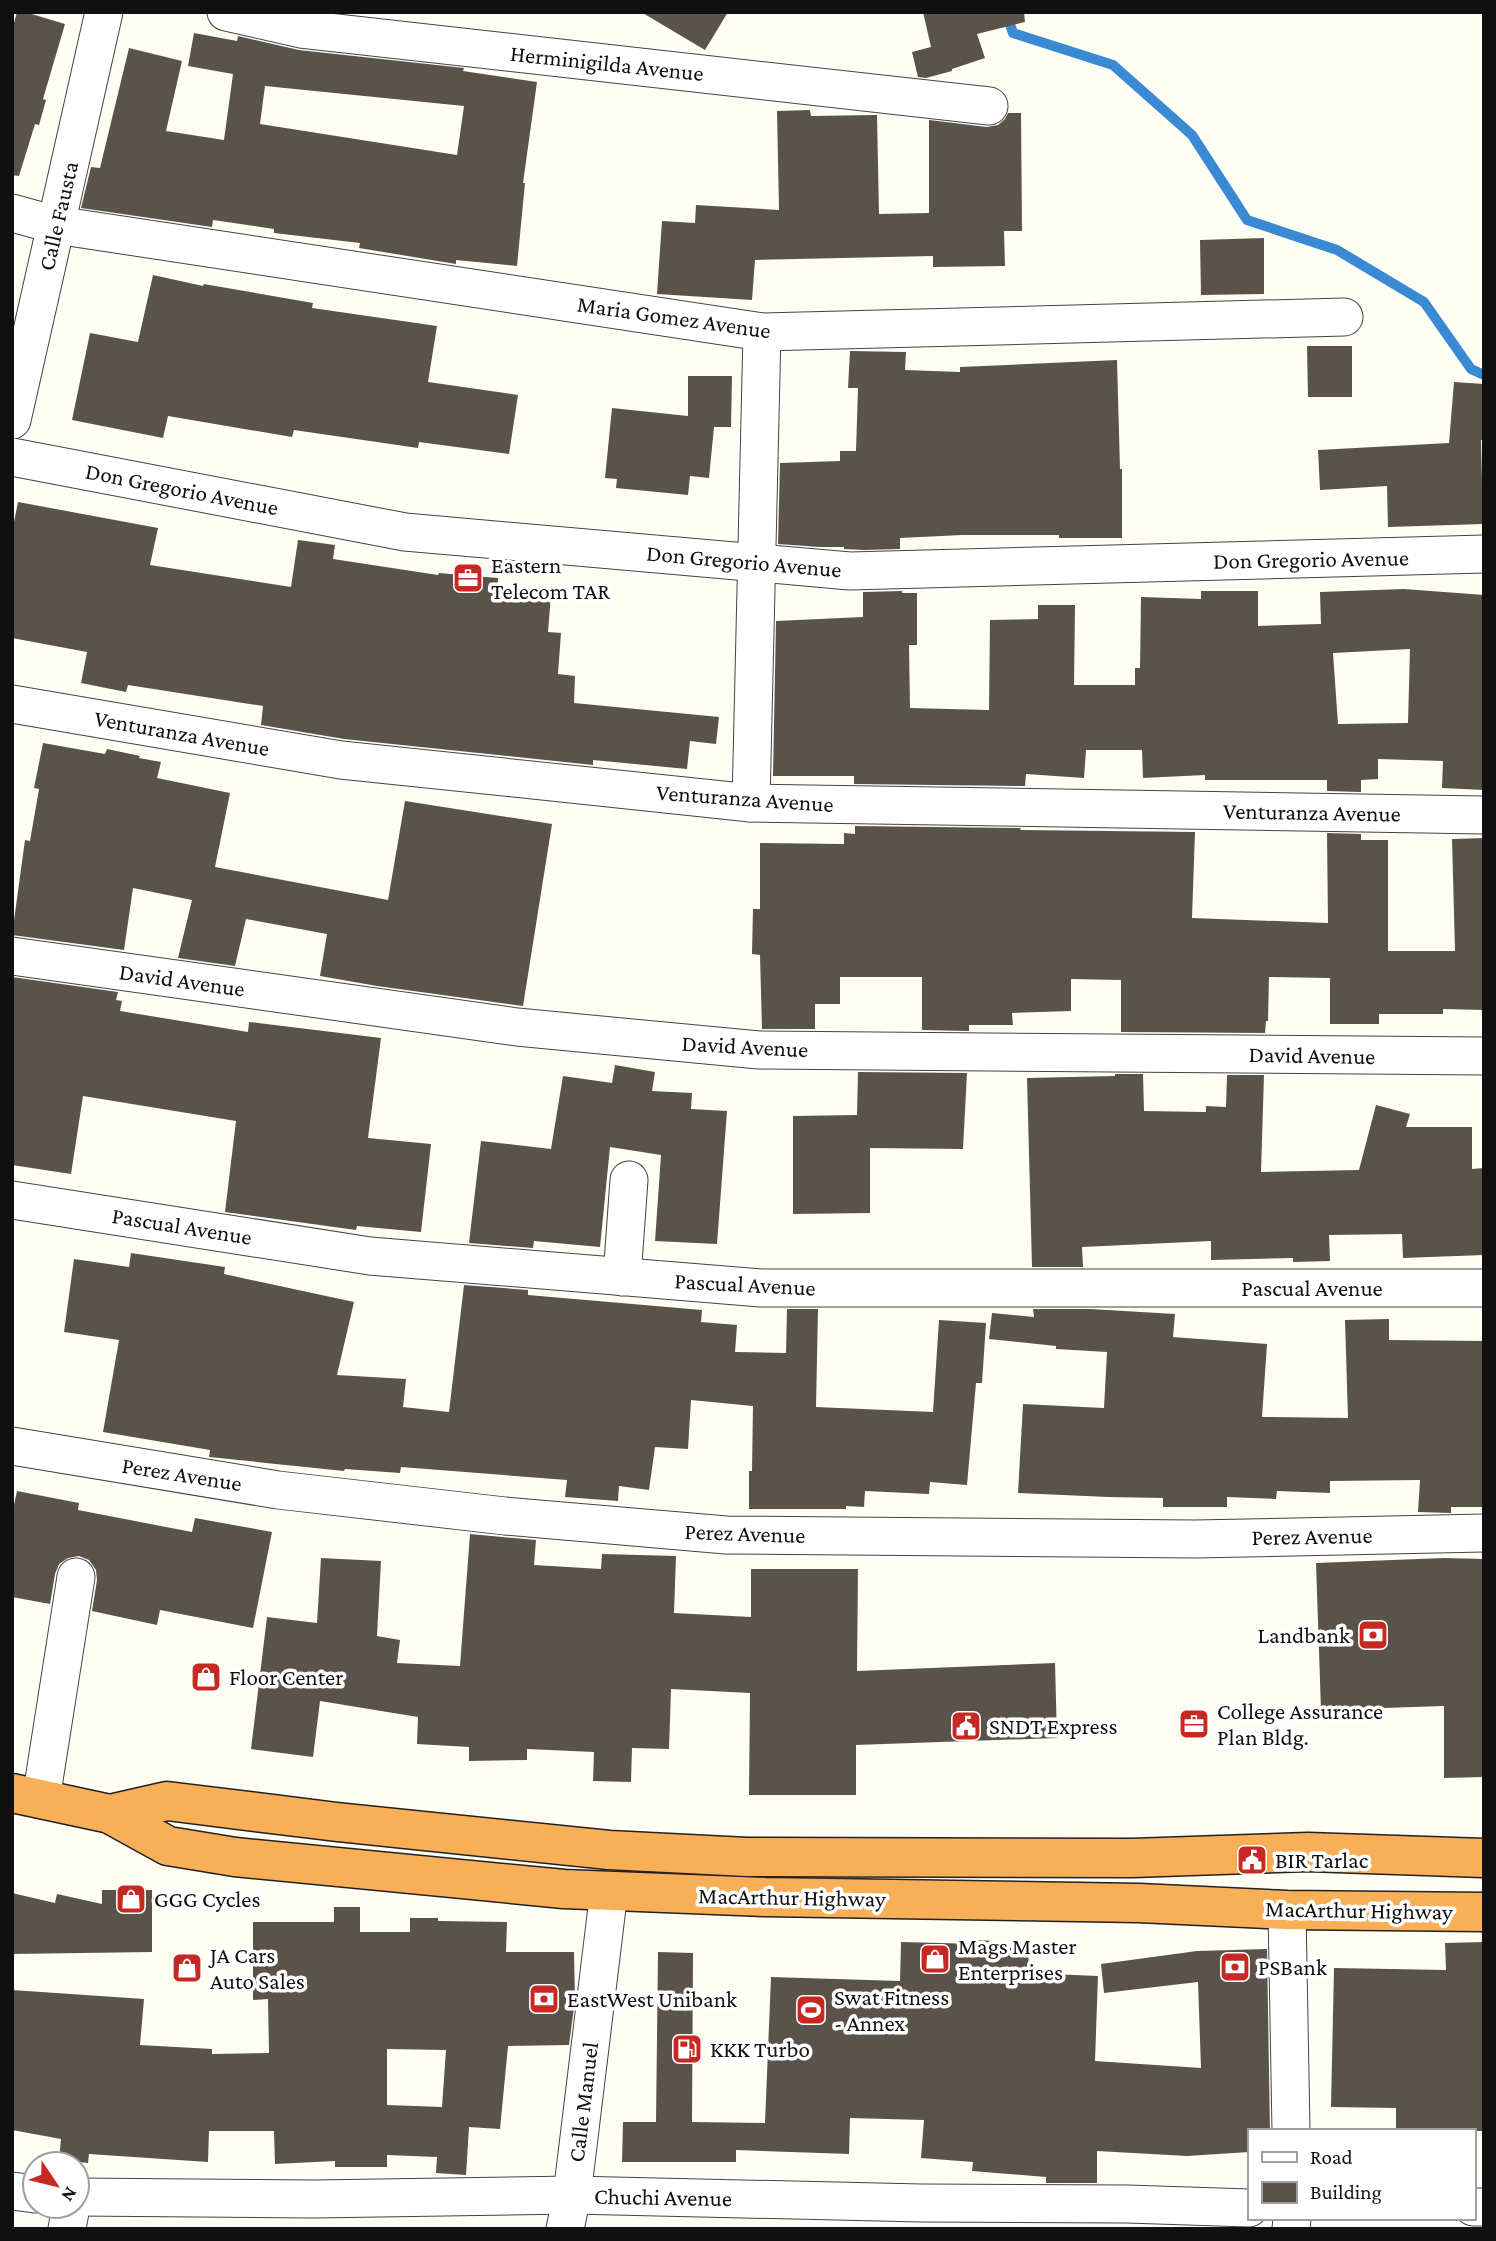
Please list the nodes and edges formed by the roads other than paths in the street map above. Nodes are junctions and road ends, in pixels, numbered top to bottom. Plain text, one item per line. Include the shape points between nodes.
1 (104, 12) edge
2 (226, 12) edge
3 (989, 106) dead end
4 (12, 214) edge
5 (56, 225) junction
6 (1344, 317) dead end
7 (762, 332) junction
8 (12, 420) edge
9 (12, 457) edge
10 (1484, 554) edge
11 (757, 563) junction
12 (12, 704) edge
13 (751, 803) junction
14 (1484, 815) edge
15 (12, 956) edge
16 (1484, 1056) edge
17 (629, 1180) dead end
18 (12, 1200) edge
19 (622, 1277) junction
20 (1484, 1288) edge
21 (12, 1446) edge
22 (1484, 1533) edge
23 (76, 1577) dead end
24 (27, 1796) edge
25 (110, 1814) junction
26 (1484, 1858) edge
27 (608, 1891) junction
28 (1287, 1910) junction
29 (1484, 1912) edge
30 (1291, 2129) edge
31 (91, 2198) edge
32 (1248, 2208) edge
33 (568, 2212) edge
34 (311, 2214) edge
35 (945, 2216) edge
36 (1127, 2216) edge

1 - 5 street, Calle Fausta
2 - 3 street, Herminigilda Avenue via 301,29
4 - 5 street, Maria Gomez Avenue
5 - 7 street, Maria Gomez Avenue
5 - 8 street, Calle Fausta
6 - 7 street, Maria Gomez Avenue
7 - 11 street
9 - 11 street, Don Gregorio Avenue via 405,532
10 - 11 street, Don Gregorio Avenue via 850,571
11 - 13 street
12 - 13 street, Venturanza Avenue via 341,760
13 - 14 street, Venturanza Avenue
15 - 16 street, David Avenue via 517,1027 759,1049
17 - 19 street
18 - 19 street, Pascual Avenue via 370,1256
19 - 20 street, Pascual Avenue via 761,1288
21 - 22 street, Perez Avenue via 278,1490 726,1535 1195,1539
23 - 24 street
24 - 25 highway, MacArthur Highway
25 - 26 highway, MacArthur Highway via 167,1801 609,1850 747,1857 1132,1858 1308,1852
25 - 27 highway, MacArthur Highway via 168,1846 235,1857
27 - 28 highway, MacArthur Highway
27 - 33 street, Calle Manuel
28 - 29 highway, MacArthur Highway
28 - 30 street
31 - 34 street, Chuchi Avenue
32 - 36 street, Chuchi Avenue
33 - 34 street, Chuchi Avenue
33 - 35 street, Chuchi Avenue
35 - 36 street, Chuchi Avenue

